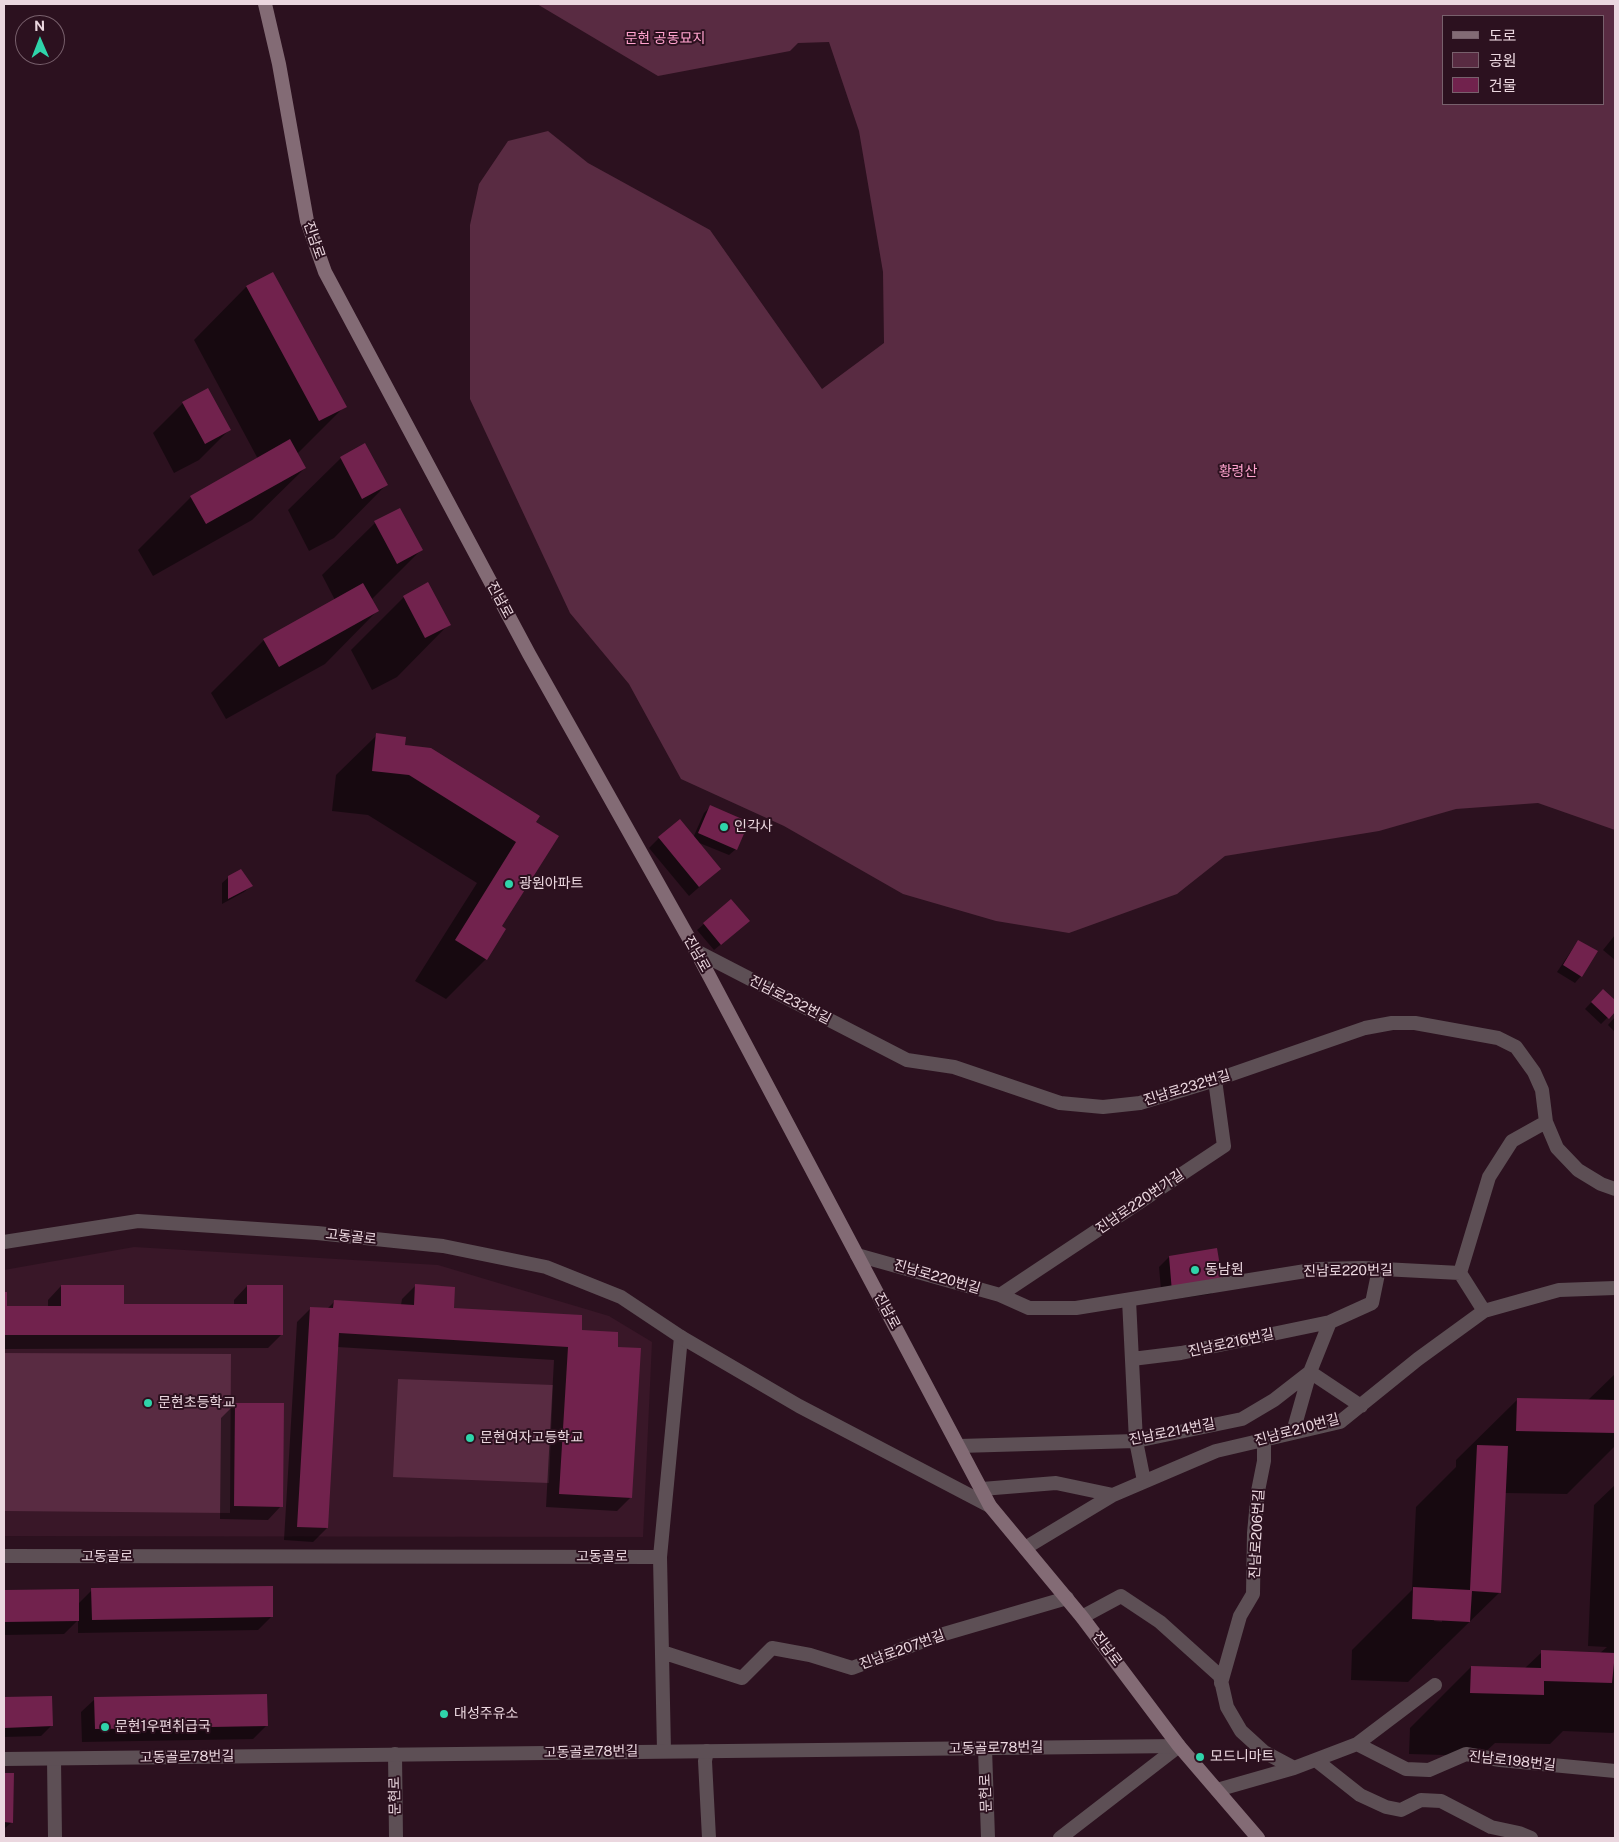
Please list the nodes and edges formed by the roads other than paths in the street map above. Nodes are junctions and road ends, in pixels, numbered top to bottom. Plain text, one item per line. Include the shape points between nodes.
1 (265, 4) edge
2 (696, 952) junction
3 (1215, 1080) junction
4 (1546, 1122) junction
5 (1615, 1189) edge
6 (4, 1242) edge
7 (857, 1255) junction
8 (1379, 1269) junction
9 (1460, 1273) junction
10 (1615, 1288) edge
11 (1000, 1295) junction
12 (1129, 1300) junction
13 (1484, 1311) junction
14 (1330, 1322) junction
15 (681, 1337) junction
16 (1132, 1359) junction
17 (1310, 1372) junction
18 (1361, 1406) junction
19 (1293, 1432) junction
20 (1264, 1439) junction
21 (1136, 1441) junction
22 (959, 1446) junction
23 (1144, 1480) junction
24 (982, 1489) junction
25 (1113, 1494) junction
26 (990, 1506) junction
27 (1025, 1548) junction
28 (4, 1556) edge
29 (660, 1557) junction
30 (1067, 1598) junction
31 (1082, 1617) junction
32 (662, 1652) junction
33 (1221, 1683) junction
34 (1435, 1685) dead end
35 (1356, 1744) junction
36 (1179, 1746) junction
37 (985, 1748) junction
38 (707, 1750) junction
39 (664, 1751) junction
40 (395, 1754) junction
41 (54, 1758) junction
42 (4, 1759) edge
43 (1317, 1761) junction
44 (1294, 1768) junction
45 (1615, 1770) edge
46 (1217, 1790) junction
47 (1525, 1836) edge
48 (54, 1838) edge
49 (396, 1838) edge
50 (709, 1838) edge
51 (988, 1838) edge
52 (1060, 1838) edge
53 (1258, 1838) edge

1 - 2 main road, 진남로 via 307,221 325,272 529,654
2 - 3 street, 진남로232번길 via 907,1060 954,1067 1060,1103 1103,1107 1140,1103
2 - 7 main road, 진남로
3 - 4 street, 진남로232번길 via 1365,1028 1392,1022 1415,1023 1498,1038 1516,1047 1542,1090
3 - 11 street, 진남로220번가길 via 1224,1146
4 - 5 street, 진남로232번길 via 1557,1148 1578,1170
4 - 9 street via 1512,1141 1490,1177
6 - 15 street, 고동골로 via 138,1221 317,1233 443,1246 546,1267 621,1297
7 - 11 street, 진남로220번길
7 - 22 main road, 진남로
8 - 9 street, 진남로220번길
8 - 12 street, 진남로220번길 via 1318,1269
8 - 14 street, 진남로216번길 via 1372,1303
9 - 13 street
10 - 13 street, 진남로210번길 via 1559,1290
11 - 12 street, 진남로220번길 via 1029,1308 1052,1310
12 - 16 street
13 - 18 street, 진남로210번길
14 - 16 street, 진남로216번길 via 1181,1353
14 - 17 street
15 - 26 street, 고동골로 via 799,1406
15 - 29 street
16 - 21 street
17 - 18 street
17 - 19 street
17 - 21 street, 진남로214번길 via 1274,1400 1242,1419
18 - 19 street, 진남로210번길 via 1340,1422
19 - 20 street, 진남로210번길
20 - 23 street, 진남로210번길 via 1216,1451
20 - 33 street, 진남로206번길 via 1254,1534 1253,1594 1240,1616
21 - 22 street, 진남로214번길
21 - 23 street
22 - 24 main road, 진남로
23 - 25 street, 진남로210번길
24 - 25 street via 1056,1483
24 - 26 main road, 진남로
25 - 27 street, 진남로210번길
26 - 27 main road, 진남로
27 - 30 main road, 진남로
28 - 29 street, 고동골로
29 - 32 street
30 - 31 main road, 진남로
30 - 32 street, 진남로207번길 via 938,1636 852,1668 772,1648 742,1678
31 - 33 street via 1121,1596 1160,1622 1220,1676
31 - 36 main road, 진남로
32 - 39 street
33 - 44 street via 1227,1707 1241,1731 1264,1752
34 - 35 street
35 - 43 street
35 - 45 street, 진남로198번길 via 1406,1769 1429,1770 1466,1754
36 - 37 street, 고동골로78번길
36 - 46 main road, 진남로
36 - 52 street
37 - 38 street, 고동골로78번길
37 - 51 street, 문헌로
38 - 39 street, 고동골로78번길
38 - 50 street
39 - 40 street, 고동골로78번길
40 - 41 street, 고동골로78번길
40 - 49 street, 문현로
41 - 42 street, 고동골로78번길
41 - 48 street
43 - 44 street
43 - 47 street via 1360,1795 1386,1807 1401,1810 1421,1800 1441,1801 1491,1827
44 - 46 street
46 - 53 main road, 진남로

